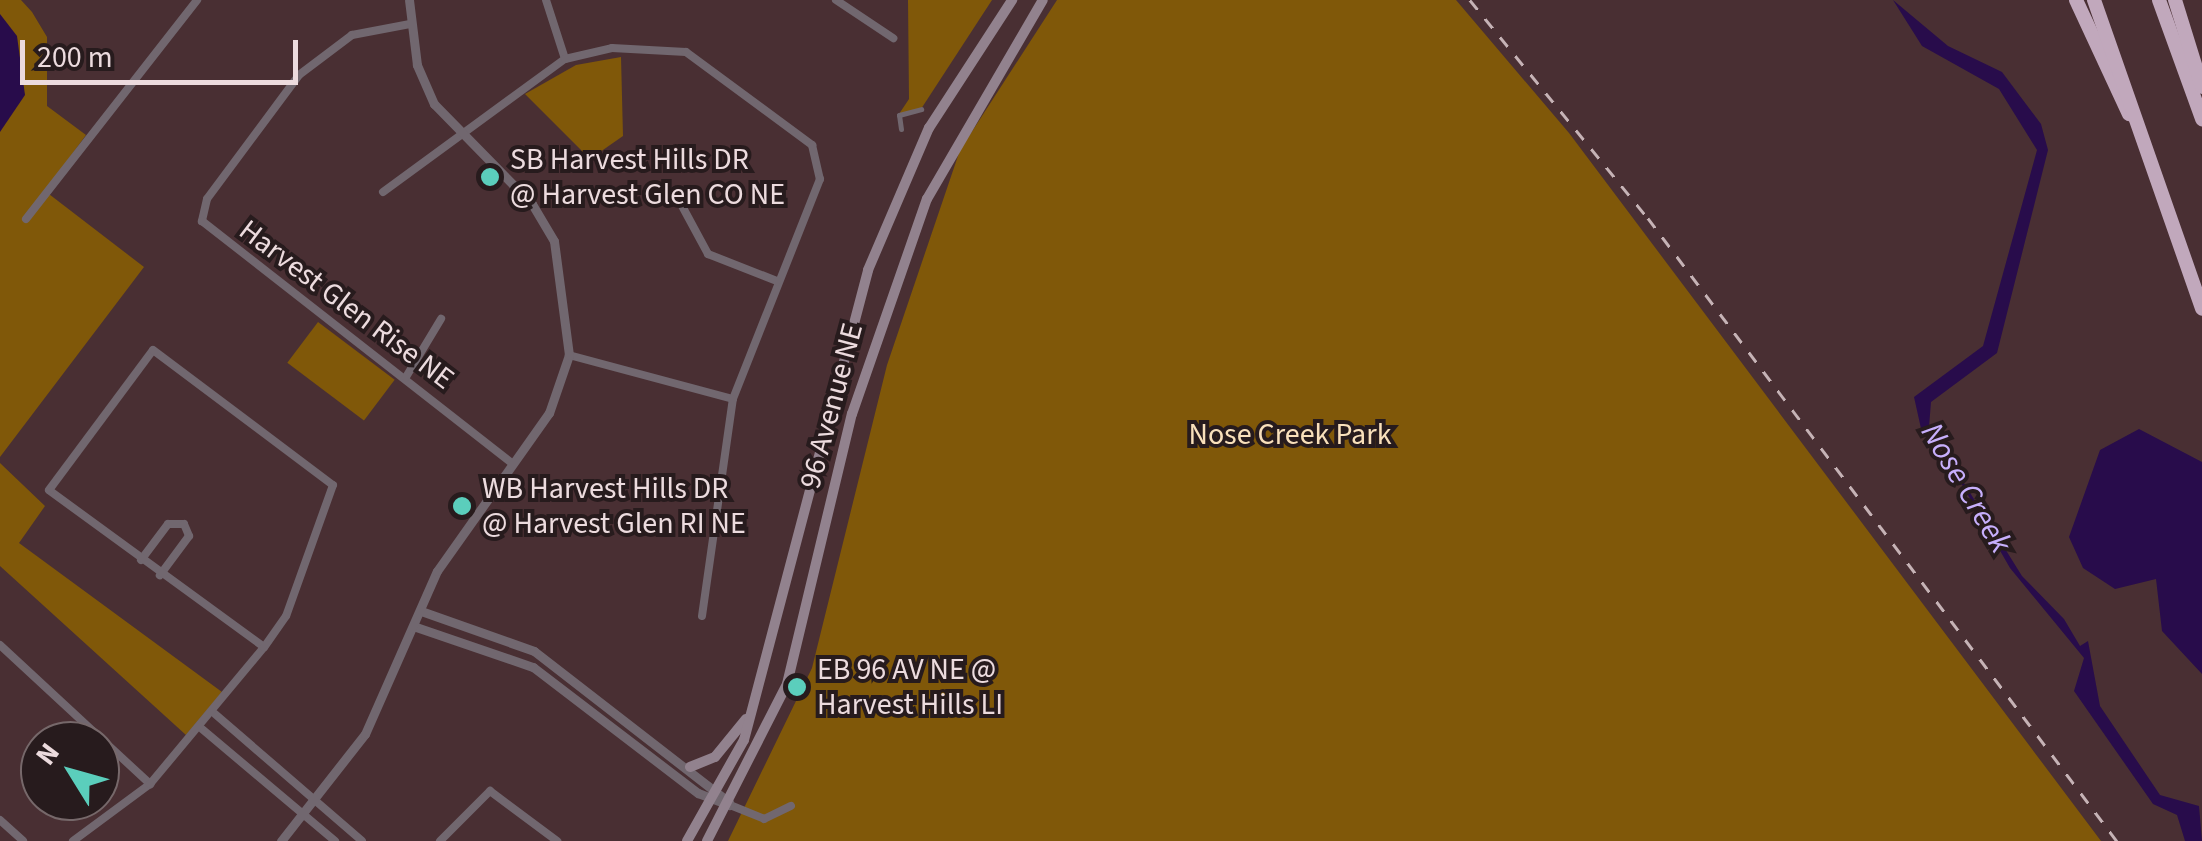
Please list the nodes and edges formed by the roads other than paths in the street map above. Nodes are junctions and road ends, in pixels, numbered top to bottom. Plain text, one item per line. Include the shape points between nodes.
1 (197, 0) edge
2 (408, 0) edge
3 (546, 0) edge
4 (836, 0) edge
5 (1012, 0) edge
6 (1043, 0) edge
7 (2076, 0) edge
8 (2094, 0) edge
9 (2159, 0) edge
10 (2175, 0) edge
11 (410, 24) junction
12 (893, 38) dead end
13 (565, 59) junction
14 (2202, 87) edge
15 (922, 109) dead end
16 (2202, 119) edge
17 (2136, 122) junction
18 (901, 129) dead end
19 (457, 136) junction
20 (383, 192) dead end
21 (682, 204) dead end
22 (26, 219) dead end
23 (777, 281) junction
24 (2202, 310) edge
25 (441, 319) dead end
26 (568, 356) junction
27 (406, 378) junction
28 (733, 400) junction
29 (826, 408) junction
30 (852, 414) junction
31 (512, 464) junction
32 (140, 560) junction
33 (160, 575) junction
34 (422, 611) junction
35 (702, 616) dead end
36 (416, 628) junction
37 (0, 645) edge
38 (264, 647) junction
39 (750, 714) junction
40 (208, 722) junction
41 (690, 767) junction
42 (150, 784) junction
43 (720, 788) junction
44 (712, 802) junction
45 (314, 804) junction
46 (730, 805) junction
47 (791, 806) dead end
48 (303, 817) junction
49 (0, 820) edge
50 (23, 841) edge
51 (73, 841) edge
52 (281, 841) edge
53 (335, 841) edge
54 (362, 841) edge
55 (440, 841) edge
56 (556, 841) edge
57 (687, 841) edge
58 (707, 841) edge

1 - 22 street
2 - 11 street
3 - 13 street
4 - 12 street
5 - 29 main road, 96 Avenue NE via 902,186
6 - 30 main road, 96 Avenue NE via 927,199
7 - 17 highway
8 - 17 highway
9 - 16 highway
10 - 14 highway
11 - 19 street via 424,86
11 - 27 street, Harvest Glen Rise NE via 352,36 299,74 206,199 202,221
13 - 19 street
13 - 23 street via 612,48 686,52 812,146 820,179
15 - 18 street via 899,115
17 - 24 highway
19 - 20 street
19 - 26 street via 532,204 554,241
21 - 23 street via 708,254
23 - 28 street
25 - 27 street
26 - 28 street
26 - 31 street via 549,413
27 - 31 street, Harvest Glen Rise NE
28 - 35 street
29 - 30 main road
29 - 39 main road, 96 Avenue NE
30 - 46 main road, 96 Avenue NE via 787,684
31 - 34 street via 460,532
32 - 33 street
32 - 33 street via 168,524 184,524 190,536
32 - 38 street via 52,496 50,483 144,357 160,350 333,485 286,616
33 - 38 street
34 - 36 street
34 - 41 street via 534,651
36 - 44 street via 533,667
36 - 45 street via 365,734
37 - 42 street
38 - 40 street
39 - 41 main road via 716,756
39 - 43 main road, 96 Avenue NE
40 - 42 street
40 - 45 street
40 - 48 street
41 - 43 street
42 - 51 street
43 - 44 main road, 96 Avenue NE
43 - 46 street
44 - 46 street
44 - 57 main road, 96 Avenue NE
45 - 48 street
45 - 54 street
46 - 47 street via 764,820
46 - 58 main road, 96 Avenue NE
48 - 52 street
48 - 53 street
49 - 50 street
55 - 56 street via 490,792

